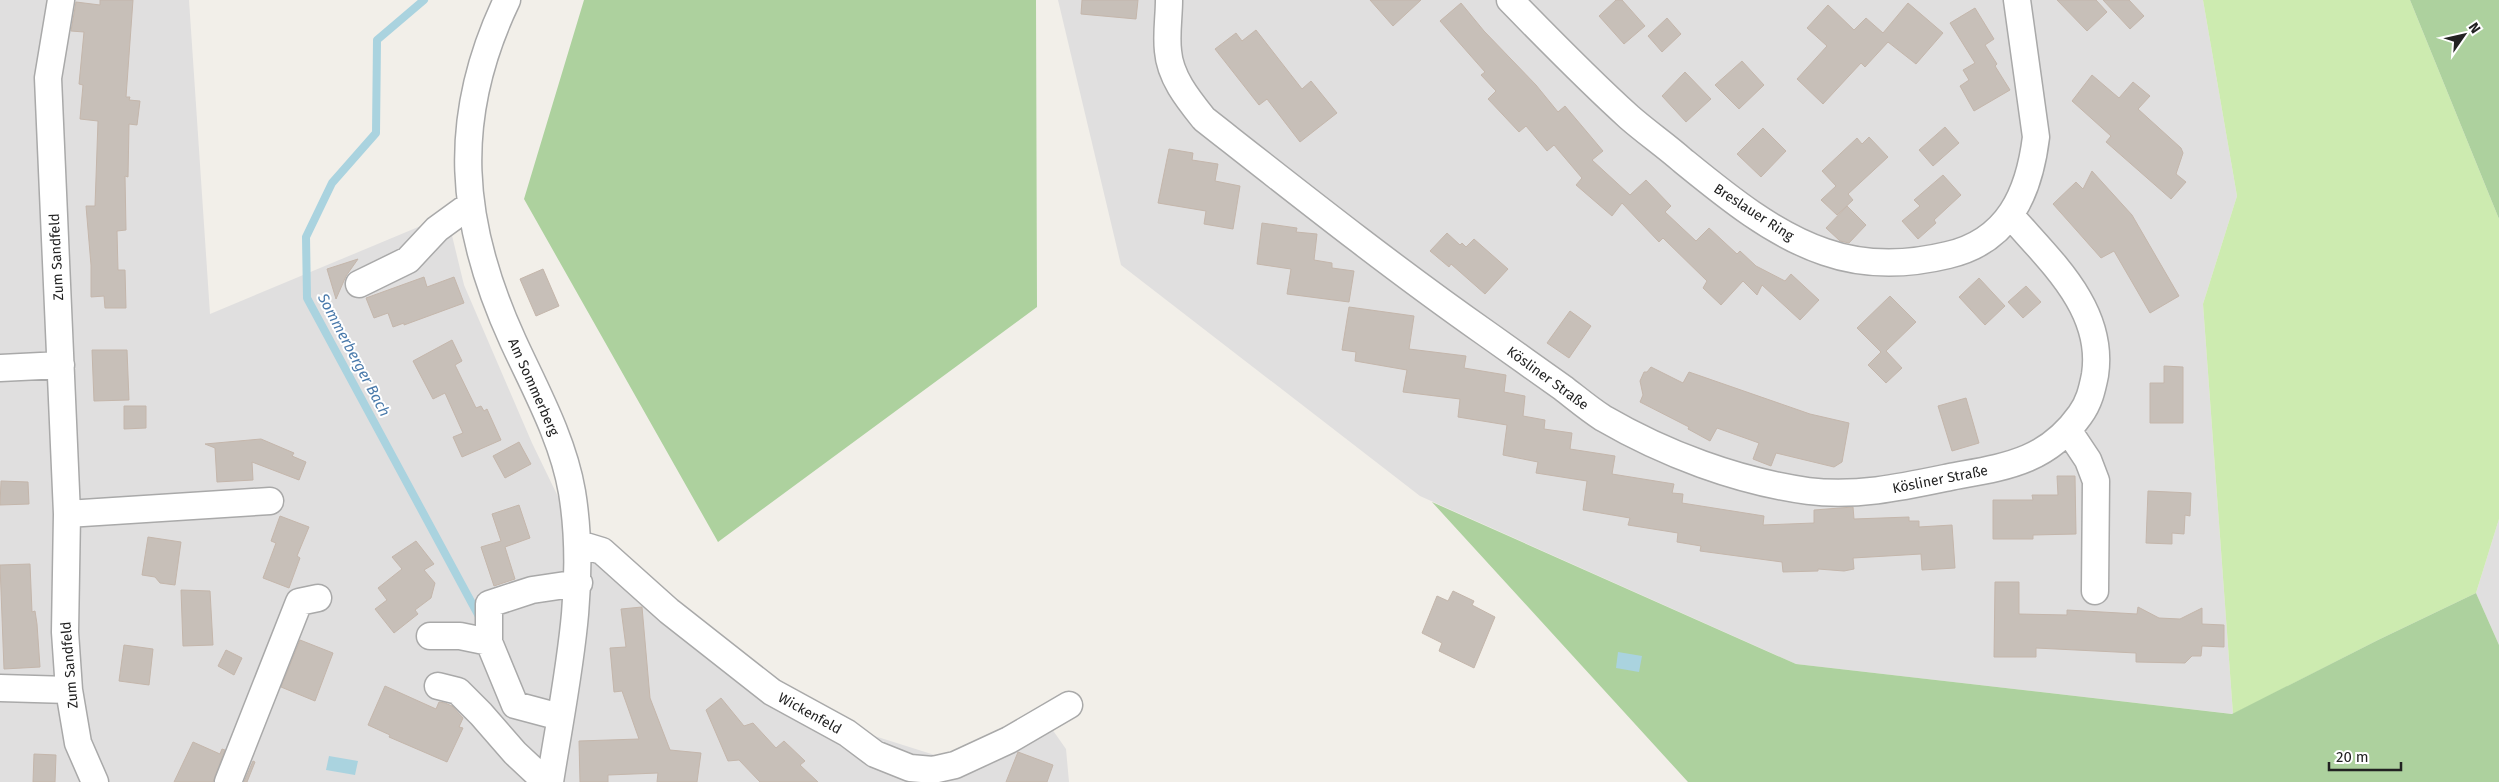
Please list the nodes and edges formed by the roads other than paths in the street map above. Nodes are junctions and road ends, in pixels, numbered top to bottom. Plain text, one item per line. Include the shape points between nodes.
1 (61, 0) edge
2 (507, 0) edge
3 (1169, 0) edge
4 (1510, 0) edge
5 (2017, 0) edge
6 (470, 205) junction
7 (2011, 216) junction
8 (359, 284) dead end
9 (61, 365) junction
10 (0, 368) edge
11 (2068, 430) junction
12 (270, 502) dead end
13 (67, 514) junction
14 (579, 544) junction
15 (579, 583) junction
16 (2095, 591) dead end
17 (318, 598) dead end
18 (430, 636) dead end
19 (489, 642) junction
20 (438, 686) dead end
21 (0, 688) edge
22 (69, 690) junction
23 (1069, 705) dead end
24 (560, 717) junction
25 (95, 782) edge
26 (228, 782) edge
27 (548, 782) edge

1 - 9 street, Zum Sandfeld via 48,78
2 - 6 street, Am Sommerberg via 476,88 468,165
3 - 11 street, Kösliner Straße via 1168,52 1172,71 1204,119 1452,310 1602,417 1654,443 1722,471 1807,491 1854,494 1906,487 2015,464 2047,450
4 - 7 street, Breslauer Ring via 1630,117 1710,183 1788,237 1825,252 1877,263 1934,258 1970,249
5 - 7 street, Breslauer Ring via 2036,137 2034,159
6 - 8 street via 437,229 408,260
6 - 14 street, Am Sommerberg via 489,283 559,443 571,490
7 - 11 street, Kösliner Straße via 2074,290 2084,307 2097,345 2089,402
9 - 10 street
9 - 13 street, Zum Sandfeld
11 - 16 street via 2088,460 2096,481
12 - 13 street
13 - 22 street, Zum Sandfeld via 64,604
14 - 15 street, Am Sommerberg
14 - 23 street, Wickenfeld via 602,551 669,611 772,692 847,732 875,754 910,768 933,770 955,766 1009,740
15 - 19 street via 532,590 489,604
15 - 24 street, Am Sommerberg
17 - 26 street via 299,602
18 - 19 street via 460,636
19 - 24 street via 515,705
20 - 27 street via 458,691
21 - 22 street
22 - 25 street, Zum Sandfeld via 78,743
24 - 27 street, Am Sommerberg

